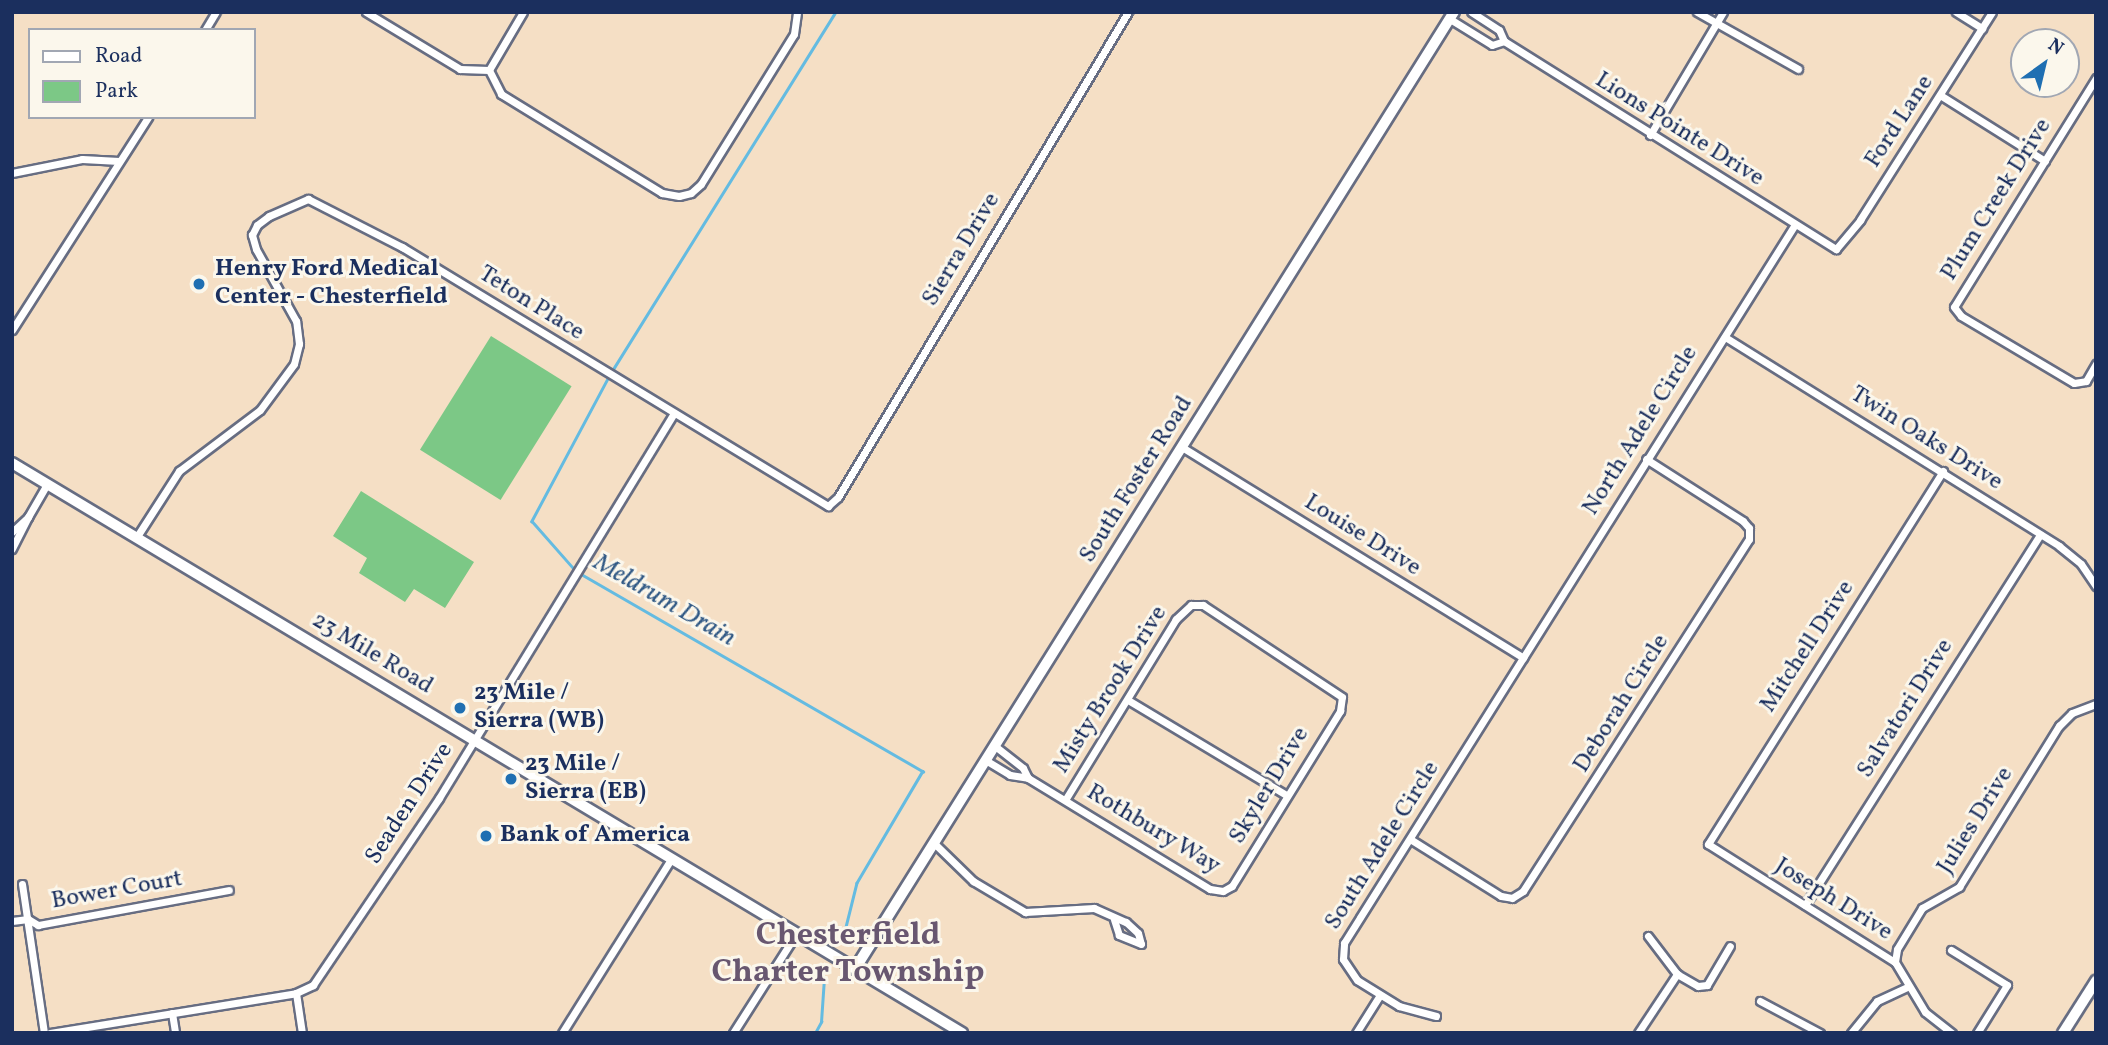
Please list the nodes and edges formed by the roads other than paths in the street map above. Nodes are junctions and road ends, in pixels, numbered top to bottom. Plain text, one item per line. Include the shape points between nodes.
1 (216, 12) edge
2 (366, 12) edge
3 (523, 12) edge
4 (797, 12) edge
5 (1128, 12) edge
6 (1471, 12) edge
7 (1697, 12) edge
8 (1723, 12) edge
9 (1956, 12) edge
10 (1992, 12) edge
11 (1452, 15) edge
12 (1715, 24) junction
13 (206, 28) edge
14 (1982, 28) junction
15 (1504, 41) junction
16 (1798, 69) dead end
17 (489, 70) junction
18 (2096, 78) edge
19 (1940, 94) junction
20 (147, 119) edge
21 (1650, 135) junction
22 (119, 161) junction
23 (2045, 161) junction
24 (12, 173) edge
25 (1794, 226) junction
26 (1836, 249) joint
27 (12, 330) edge
28 (1724, 337) junction
29 (2096, 364) edge
30 (674, 413) junction
31 (1182, 447) junction
32 (1646, 459) junction
33 (12, 463) edge
34 (1943, 471) junction
35 (48, 483) junction
36 (828, 506) joint
37 (28, 517) junction
38 (12, 532) edge
39 (2040, 534) junction
40 (136, 538) junction
41 (13, 545) edge
42 (2096, 586) edge
43 (1194, 604) joint
44 (1523, 658) junction
45 (1128, 700) junction
46 (2096, 704) edge
47 (474, 741) junction
48 (996, 747) junction
49 (987, 761) junction
50 (1028, 778) junction
51 (1286, 795) junction
52 (1065, 800) junction
53 (1410, 839) junction
54 (1708, 844) joint
55 (936, 845) junction
56 (671, 859) junction
57 (22, 884) dead end
58 (229, 890) dead end
59 (1223, 891) joint
60 (1805, 905) junction
61 (28, 919) junction
62 (1114, 920) junction
63 (12, 921) edge
64 (796, 934) junction
65 (1648, 936) dead end
66 (1730, 947) dead end
67 (1951, 950) dead end
68 (1895, 962) junction
69 (855, 969) junction
70 (1676, 974) junction
71 (2096, 981) edge
72 (1907, 987) junction
73 (296, 993) junction
74 (1380, 995) junction
75 (1760, 1001) dead end
76 (172, 1013) junction
77 (1436, 1016) dead end
78 (44, 1033) edge
79 (50, 1033) edge
80 (175, 1033) edge
81 (302, 1033) edge
82 (562, 1033) edge
83 (733, 1033) edge
84 (962, 1033) edge
85 (1356, 1033) edge
86 (1638, 1033) edge
87 (1820, 1033) edge
88 (1851, 1033) edge
89 (1952, 1033) edge
90 (1978, 1033) edge
91 (2063, 1033) edge

1 - 13 street
2 - 17 street via 460,69
3 - 17 street
4 - 17 street via 794,34 701,184 686,195 662,193 501,94
5 - 36 street, Sierra Drive via 838,497
6 - 15 street via 1499,30
7 - 12 street
8 - 12 street
9 - 14 street
10 - 14 street, Ford Lane
11 - 15 street via 1492,45
11 - 31 street, South Foster Road
12 - 16 street
12 - 21 street
14 - 19 street, Ford Lane
15 - 21 street, Lions Pointe Drive
18 - 23 street, Plum Creek Drive
19 - 23 street
19 - 26 street, Ford Lane via 1860,220
20 - 22 street
21 - 25 street, Lions Pointe Drive
22 - 24 street via 82,159
22 - 27 street
23 - 29 street, Plum Creek Drive via 1954,307 1961,316 2064,379 2086,382
25 - 26 street, Lions Pointe Drive
25 - 28 street, North Adele Circle
28 - 32 street, North Adele Circle
28 - 34 street, Twin Oaks Drive
30 - 36 street, Teton Place
30 - 40 street, Teton Place via 402,247 316,202 299,201 262,220 253,235 256,249 296,321 299,344 294,364 260,410 179,471
30 - 47 street, Seaden Drive
31 - 44 street, Louise Drive
31 - 48 street, South Foster Road
32 - 44 street, North Adele Circle
32 - 53 street, Deborah Circle via 1743,521 1749,539 1523,891 1512,898 1501,896
33 - 35 main road, 23 Mile Road
34 - 39 street, Twin Oaks Drive
34 - 54 street, Mitchell Drive
35 - 37 street
35 - 40 main road, 23 Mile Road
37 - 38 street
37 - 41 street
39 - 42 street, Twin Oaks Drive via 2075,558
39 - 60 street, Salvatori Drive
40 - 47 main road, 23 Mile Road
43 - 45 street, Misty Brook Drive via 1176,620
43 - 51 street, Skyler Drive via 1203,605 1342,697 1339,711
44 - 53 street, South Adele Circle
45 - 51 street
45 - 52 street, Misty Brook Drive
46 - 68 street, Julies Drive via 2072,713 2059,726 1959,887 1922,908 1897,949
47 - 56 main road, 23 Mile Road
47 - 73 street, Seaden Drive via 327,968 313,985
48 - 49 street, South Foster Road
48 - 50 street, Rothbury Way via 1023,768
49 - 50 street, Rothbury Way via 1010,775
49 - 55 street, South Foster Road
50 - 52 street, Rothbury Way
51 - 59 street, Skyler Drive via 1231,886
52 - 59 street, Rothbury Way via 1210,888
53 - 74 street, South Adele Circle via 1342,952 1357,979
54 - 60 street, Joseph Drive
55 - 62 street via 953,856 973,881 1025,912 1087,907
55 - 69 street, South Foster Road
56 - 64 main road, 23 Mile Road
56 - 82 street
57 - 61 street
58 - 61 street, Bower Court via 38,925
60 - 68 street, Joseph Drive
61 - 63 street, Bower Court
61 - 78 street
62 - 62 street via 1126,922 1143,941 1138,945 1125,940 1116,931
64 - 69 main road, 23 Mile Road
64 - 83 street
65 - 70 street
66 - 70 street via 1707,985 1692,984
67 - 90 street via 2007,985
68 - 72 street, Joseph Drive
69 - 84 main road, 23 Mile Road
70 - 86 street
71 - 91 street
72 - 88 street via 1877,1001
72 - 89 street, Joseph Drive via 1925,1012
73 - 76 street, Seaden Drive
73 - 81 street
74 - 77 street, South Adele Circle via 1410,1010
74 - 85 street
75 - 87 street
76 - 79 street, Seaden Drive
76 - 80 street

